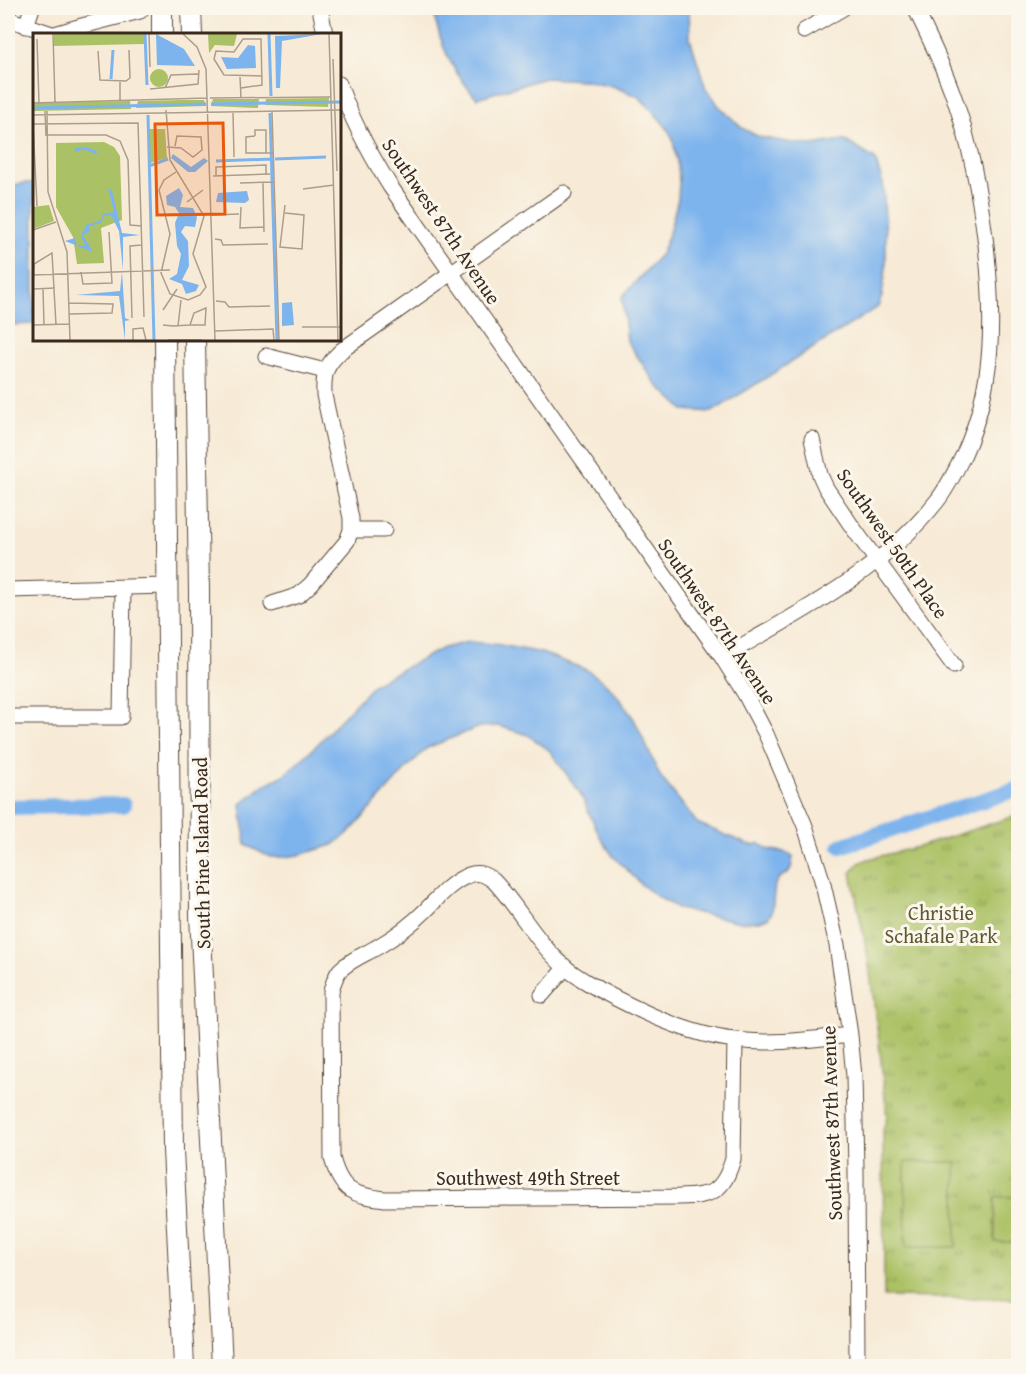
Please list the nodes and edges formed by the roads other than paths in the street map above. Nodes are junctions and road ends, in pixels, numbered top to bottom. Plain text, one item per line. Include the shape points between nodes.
1 (32, 8) edge
2 (142, 8) edge
3 (162, 8) edge
4 (191, 8) edge
5 (320, 8) edge
6 (843, 8) edge
7 (915, 8) edge
8 (8, 19) edge
9 (26, 26) junction
10 (804, 31) dead end
11 (50, 33) edge
12 (58, 33) edge
13 (162, 33) edge
14 (192, 33) edge
15 (325, 33) edge
16 (340, 86) edge
17 (564, 193) dead end
18 (451, 274) junction
19 (165, 340) edge
20 (195, 340) edge
21 (266, 356) dead end
22 (325, 371) junction
23 (165, 394) junction
24 (195, 394) junction
25 (812, 439) dead end
26 (351, 530) junction
27 (384, 531) dead end
28 (877, 560) junction
29 (167, 586) junction
30 (123, 588) junction
31 (8, 590) edge
32 (272, 604) dead end
33 (722, 657) junction
34 (954, 666) dead end
35 (8, 717) edge
36 (565, 968) junction
37 (542, 995) dead end
38 (850, 1035) junction
39 (735, 1040) junction
40 (184, 1366) edge
41 (222, 1366) edge
42 (857, 1366) edge

1 - 9 street
2 - 12 street
3 - 13 main road
4 - 14 main road
5 - 15 street
6 - 10 street
7 - 28 street via 943,67 975,172 990,280 988,377 972,436 955,472 938,500
8 - 9 street
9 - 11 street
16 - 18 street, Southwest 87th Avenue via 370,153
17 - 18 street
18 - 22 street via 342,350
18 - 33 street, Southwest 87th Avenue
19 - 23 main road, South Pine Island Road
20 - 24 main road, South Pine Island Road
21 - 22 street
22 - 26 street via 324,395
23 - 24 main road
23 - 29 main road, South Pine Island Road
24 - 41 main road, South Pine Island Road via 200,915
25 - 28 street, Southwest 50th Place via 826,488
26 - 27 street
26 - 32 street via 311,584 299,595
28 - 33 street via 831,593
28 - 34 street, Southwest 50th Place
29 - 30 street
29 - 40 main road, South Pine Island Road via 173,1150
30 - 31 street
30 - 35 street via 121,717
33 - 38 street, Southwest 87th Avenue via 766,734 805,826 837,945
36 - 37 street
36 - 39 street via 650,1015 707,1035
36 - 39 street, Southwest 49th Street via 494,881 487,875 471,874 451,886 409,926 338,972 331,991 332,1158 343,1184 356,1194 385,1199 707,1194 724,1182 733,1159
38 - 39 street via 790,1041
38 - 42 street, Southwest 87th Avenue via 856,1169

